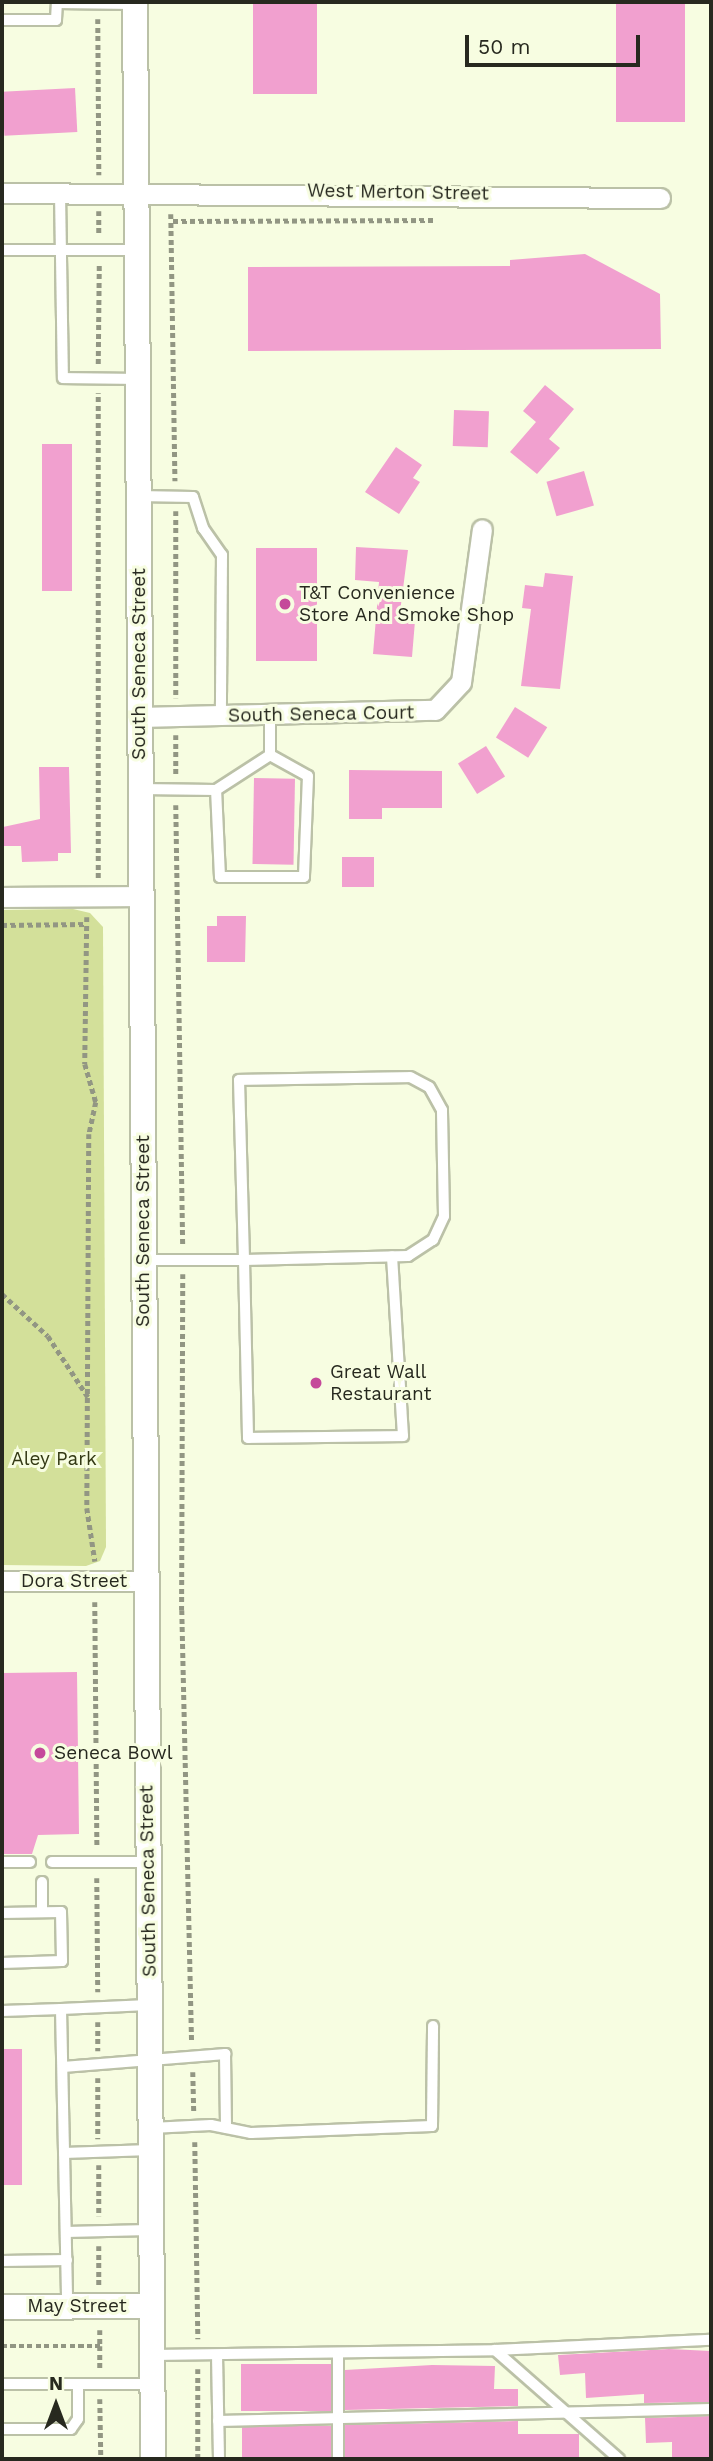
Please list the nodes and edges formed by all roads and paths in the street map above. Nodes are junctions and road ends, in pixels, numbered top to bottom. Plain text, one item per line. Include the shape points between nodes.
1 (57, 3) edge
2 (98, 3) edge
3 (135, 3) edge
4 (2, 20) edge
5 (168, 192) junction
6 (2, 193) edge
7 (61, 193) junction
8 (99, 193) junction
9 (136, 193) junction
10 (660, 198) dead end
11 (446, 220) dead end
12 (173, 221) junction
13 (2, 250) edge
14 (99, 250) junction
15 (137, 250) junction
16 (61, 251) junction
17 (98, 378) junction
18 (137, 379) junction
19 (138, 496) junction
20 (176, 496) junction
21 (482, 529) dead end
22 (270, 715) junction
23 (176, 716) junction
24 (221, 716) junction
25 (139, 717) junction
26 (270, 755) junction
27 (139, 789) junction
28 (176, 789) junction
29 (216, 790) junction
30 (140, 896) junction
31 (2, 897) edge
32 (93, 897) junction
33 (86, 924) junction
34 (2, 925) edge
35 (392, 1256) junction
36 (143, 1260) junction
37 (183, 1260) junction
38 (244, 1260) junction
39 (2, 1294) edge
40 (89, 1399) junction
41 (95, 1580) junction
42 (145, 1580) junction
43 (2, 1581) edge
44 (2, 1862) edge
45 (30, 1862) dead end
46 (52, 1862) dead end
47 (97, 1862) junction
48 (148, 1863) junction
49 (42, 1882) dead end
50 (42, 1912) junction
51 (2, 1913) edge
52 (2, 1962) edge
53 (149, 2005) junction
54 (98, 2007) junction
55 (61, 2008) junction
56 (2, 2011) edge
57 (433, 2026) dead end
58 (193, 2056) junction
59 (150, 2057) junction
60 (98, 2065) junction
61 (63, 2067) junction
62 (194, 2126) junction
63 (226, 2128) junction
64 (150, 2139) junction
65 (64, 2153) junction
66 (99, 2153) junction
67 (151, 2230) junction
68 (99, 2231) junction
69 (66, 2232) junction
70 (67, 2260) junction
71 (2, 2262) edge
72 (67, 2305) junction
73 (99, 2306) junction
74 (152, 2306) junction
75 (2, 2307) edge
76 (711, 2340) edge
77 (100, 2346) dead end
78 (495, 2350) junction
79 (338, 2355) junction
80 (152, 2356) junction
81 (198, 2356) junction
82 (217, 2356) junction
83 (2, 2384) edge
84 (153, 2384) junction
85 (78, 2385) junction
86 (711, 2409) edge
87 (568, 2416) junction
88 (338, 2419) junction
89 (218, 2421) junction
90 (2, 2429) edge
91 (153, 2459) edge
92 (198, 2459) edge
93 (219, 2459) edge
94 (338, 2459) edge
95 (619, 2459) edge

1 - 2 lane
1 - 4 lane via 57,20
2 - 3 lane
2 - 8 path
3 - 9 street, South Seneca Street
5 - 9 street, West Merton Street
5 - 10 street, West Merton Street
5 - 12 path
6 - 7 street, West Merton Street
7 - 8 street, West Merton Street
7 - 16 lane
8 - 9 street, West Merton Street
8 - 14 path
9 - 15 street, South Seneca Street
11 - 12 path
12 - 20 path
13 - 16 lane
14 - 15 lane
14 - 16 lane
14 - 17 path
15 - 18 street, South Seneca Street
16 - 17 lane via 63,378
17 - 18 lane
17 - 32 path via 100,869
18 - 19 street, South Seneca Street
19 - 20 lane
19 - 25 street, South Seneca Street
20 - 23 path
20 - 24 lane via 193,497 203,528 222,555
21 - 22 street, South Seneca Court via 461,682 447,703 422,713
22 - 24 street, South Seneca Court
22 - 26 lane
23 - 24 street, South Seneca Court
23 - 25 street, South Seneca Court
23 - 28 path
25 - 27 street, South Seneca Street
26 - 29 lane
26 - 29 lane via 308,776 303,877 220,877
27 - 28 lane
27 - 30 street, South Seneca Street
28 - 29 lane
28 - 37 path
30 - 32 street
30 - 36 street, South Seneca Street
31 - 32 street
32 - 33 path
33 - 34 path
33 - 40 path via 85,1064 96,1102 89,1134
35 - 38 lane
35 - 38 lane via 403,1436 248,1438
35 - 38 lane via 408,1256 433,1240 444,1216 442,1110 429,1087 410,1077 239,1080
36 - 37 lane
36 - 42 street, South Seneca Street
37 - 38 lane
37 - 58 path via 181,1611
39 - 40 path via 48,1336
40 - 41 path via 87,1508
41 - 42 street, Dora Street
41 - 43 street, Dora Street
41 - 47 path
42 - 48 street, South Seneca Street
44 - 45 lane
46 - 47 lane
47 - 48 lane
47 - 54 path
48 - 53 street, South Seneca Street
49 - 50 lane
50 - 51 lane
50 - 52 lane via 61,1912 62,1961
53 - 54 lane
53 - 59 street, South Seneca Street
54 - 55 lane
54 - 60 path
55 - 56 lane
55 - 61 lane
57 - 63 lane via 432,2126 251,2133
58 - 59 lane
58 - 62 path
58 - 63 lane via 225,2054
59 - 60 lane
59 - 64 street, South Seneca Street
60 - 61 lane
60 - 66 path
61 - 65 lane
62 - 63 lane
62 - 64 lane
62 - 81 path
64 - 66 lane
64 - 67 street, South Seneca Street
65 - 66 lane
65 - 69 lane
66 - 68 path
67 - 68 lane
67 - 74 street, South Seneca Street
68 - 69 lane
68 - 73 path
69 - 70 lane
70 - 71 lane
70 - 72 lane
72 - 73 street, May Street
72 - 75 street, May Street
73 - 74 street, May Street
73 - 77 path
74 - 80 street, South Seneca Street
76 - 78 lane
78 - 79 lane
78 - 87 lane
79 - 82 lane
79 - 88 lane
80 - 81 lane
80 - 84 street, South Seneca Street
81 - 82 lane
81 - 92 path
82 - 89 lane
83 - 85 lane
84 - 85 lane
84 - 91 street, South Seneca Street
85 - 90 lane via 78,2419 71,2429
86 - 87 lane
87 - 88 lane
87 - 95 lane
88 - 89 lane
88 - 94 lane
89 - 93 lane

